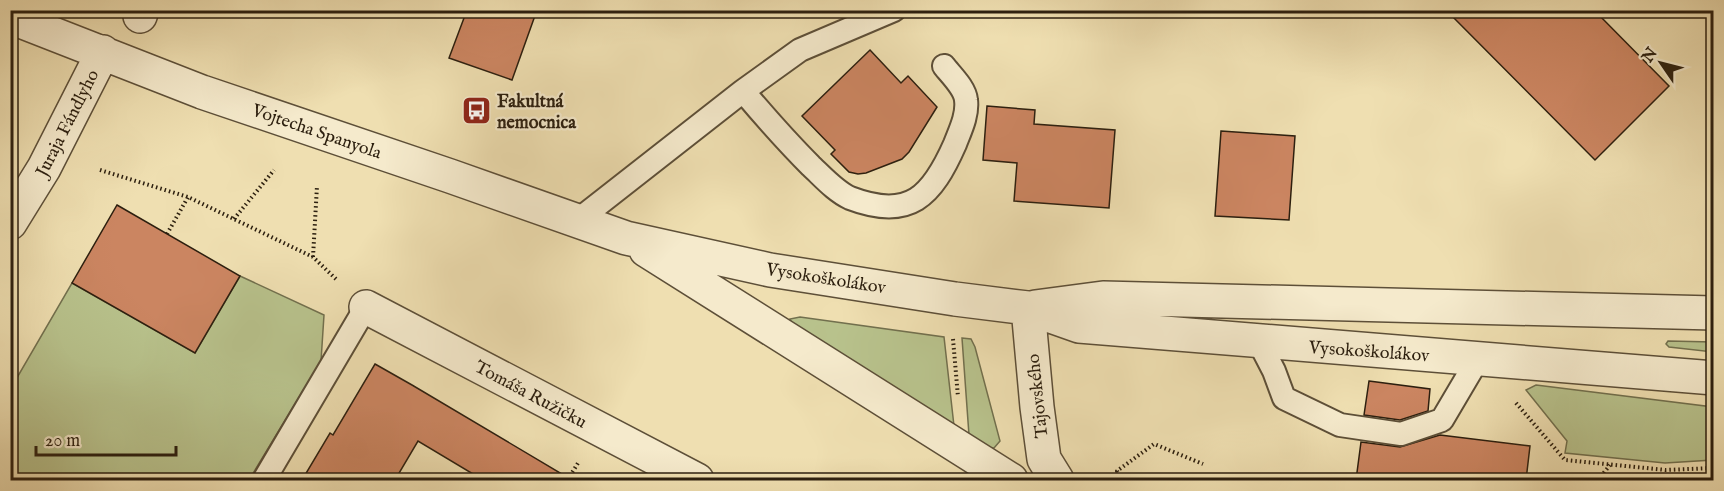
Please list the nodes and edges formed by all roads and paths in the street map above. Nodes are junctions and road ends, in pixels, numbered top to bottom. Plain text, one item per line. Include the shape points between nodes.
1 (894, 10) edge
2 (10, 17) edge
3 (103, 52) junction
4 (944, 66) dead end
5 (743, 91) junction
6 (100, 170) dead end
7 (274, 170) dead end
8 (317, 186) dead end
9 (188, 196) junction
10 (234, 219) junction
11 (578, 221) junction
12 (10, 223) edge
13 (167, 234) dead end
14 (626, 238) junction
15 (314, 257) junction
16 (366, 307) junction
17 (1028, 308) junction
18 (1713, 313) edge
19 (952, 336) dead end
20 (1259, 342) junction
21 (1478, 359) junction
22 (1713, 378) edge
23 (959, 401) dead end
24 (1203, 464) dead end
25 (1610, 465) junction
26 (1713, 468) edge
27 (264, 480) edge
28 (697, 480) edge
29 (1011, 480) edge
30 (1057, 480) edge
31 (1122, 480) edge
32 (1598, 480) edge

1 - 5 lane via 800,50
2 - 3 street, Vojtecha Spanyola
3 - 11 street, Vojtecha Spanyola via 202,92
3 - 12 street, Juraja Fándlyho via 44,168
4 - 5 lane via 966,99 965,117 939,176 911,204 870,204 848,197 830,185
5 - 11 lane
6 - 9 path
7 - 10 path
8 - 15 path
9 - 10 path
9 - 13 path
10 - 15 path
11 - 14 street, Vojtecha Spanyola
14 - 17 street, Vysokoškolákov via 770,270
14 - 29 street
15 - 16 path
16 - 27 lane
16 - 28 street, Tomáša Ružičku
17 - 18 street, Vysokoškolákov via 1103,298
17 - 20 street, Vysokoškolákov via 1079,326
17 - 30 street, Tajovského via 1044,459
19 - 23 path
20 - 21 street, Vysokoškolákov
20 - 21 lane via 1284,398 1340,425 1401,434 1442,420
21 - 22 street, Vysokoškolákov
21 - 25 path via 1565,460
24 - 31 path via 1154,444 1117,471
25 - 26 path via 1666,470
25 - 32 path

